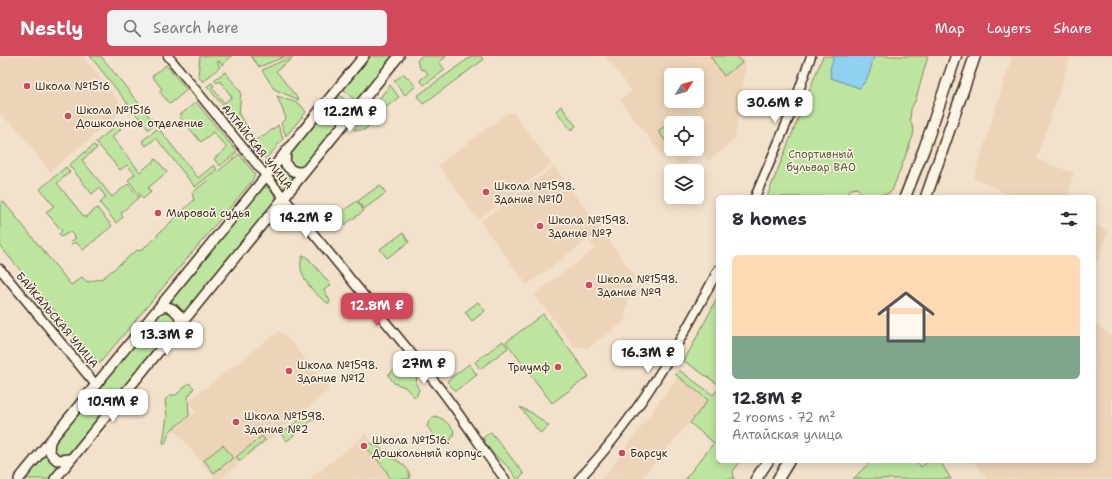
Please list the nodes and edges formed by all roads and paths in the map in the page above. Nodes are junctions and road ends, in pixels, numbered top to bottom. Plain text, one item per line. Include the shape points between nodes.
1 (168, 56) edge
2 (364, 56) edge
3 (399, 56) edge
4 (811, 56) edge
5 (956, 56) edge
6 (975, 56) edge
7 (286, 151) junction
8 (307, 169) junction
9 (266, 176) junction
10 (756, 195) edge
11 (906, 195) edge
12 (927, 195) edge
13 (284, 198) junction
14 (0, 269) edge
15 (716, 274) edge
16 (158, 309) junction
17 (179, 326) junction
18 (96, 385) junction
19 (50, 442) junction
20 (70, 459) junction
21 (767, 463) edge
22 (788, 463) edge
23 (19, 479) edge
24 (55, 479) edge
25 (505, 479) edge
26 (579, 479) edge
27 (756, 479) edge
28 (778, 479) edge

1 - 9 street, АЛТАЙСКАЯ УЛИЦА
2 - 7 main road
3 - 8 main road
4 - 10 street via 791,113
5 - 11 highway
6 - 12 highway
7 - 8 main road via 285,163 291,170 299,173
7 - 9 main road
8 - 13 main road
9 - 13 street, АЛТАЙСКАЯ УЛИЦА
9 - 16 main road
13 - 17 main road
13 - 25 street, АЛТАЙСКАЯ УЛИЦА via 449,399 487,457
14 - 18 street, БАЙКАЛЬСКАЯ УЛИЦА
15 - 26 street via 666,364 632,417
16 - 17 main road via 165,306 173,309 180,316
16 - 18 main road
17 - 20 main road
18 - 19 main road
19 - 20 main road via 48,450 52,456 57,460
19 - 23 main road
20 - 24 main road
21 - 27 highway
22 - 28 highway

